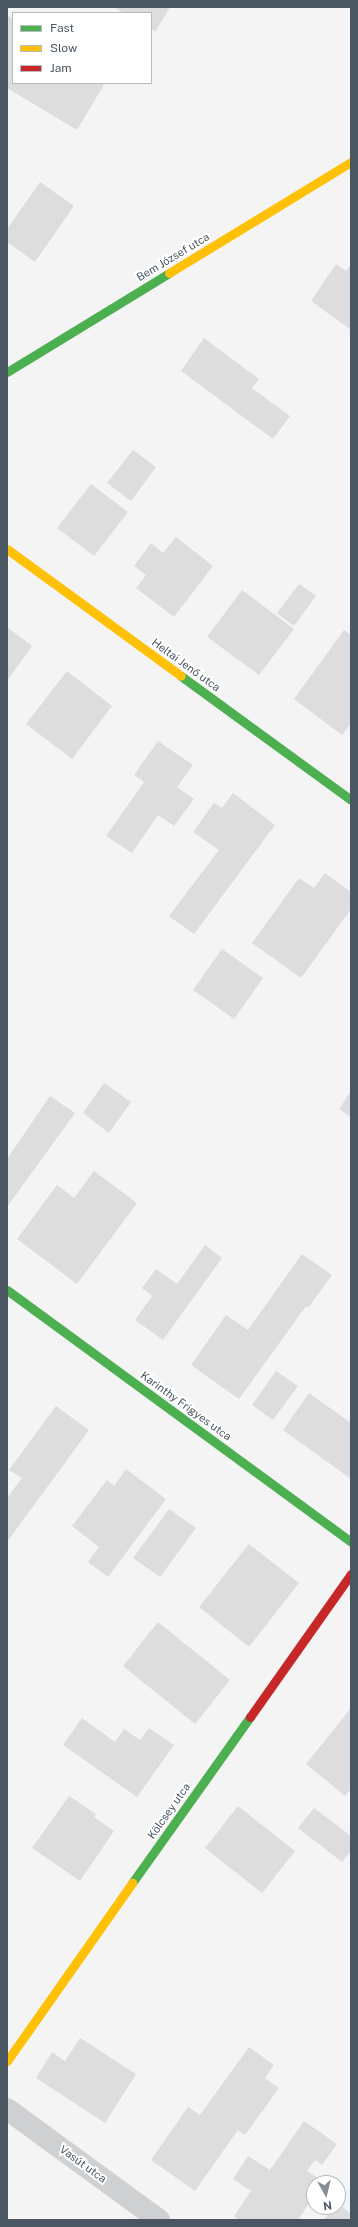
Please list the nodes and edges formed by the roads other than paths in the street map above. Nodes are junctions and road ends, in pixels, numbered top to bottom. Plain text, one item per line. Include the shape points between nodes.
1 (351, 162) edge
2 (7, 372) edge
3 (7, 548) edge
4 (351, 800) edge
5 (7, 1290) edge
6 (351, 1542) edge
7 (351, 1574) edge
8 (7, 2061) edge
9 (7, 2109) edge
10 (159, 2220) edge

1 - 2 street, Bem József utca
3 - 4 street, Heltai Jenő utca
5 - 6 street, Karinthy Frigyes utca
7 - 8 street, Kölcsey utca
9 - 10 street, Vasút utca

